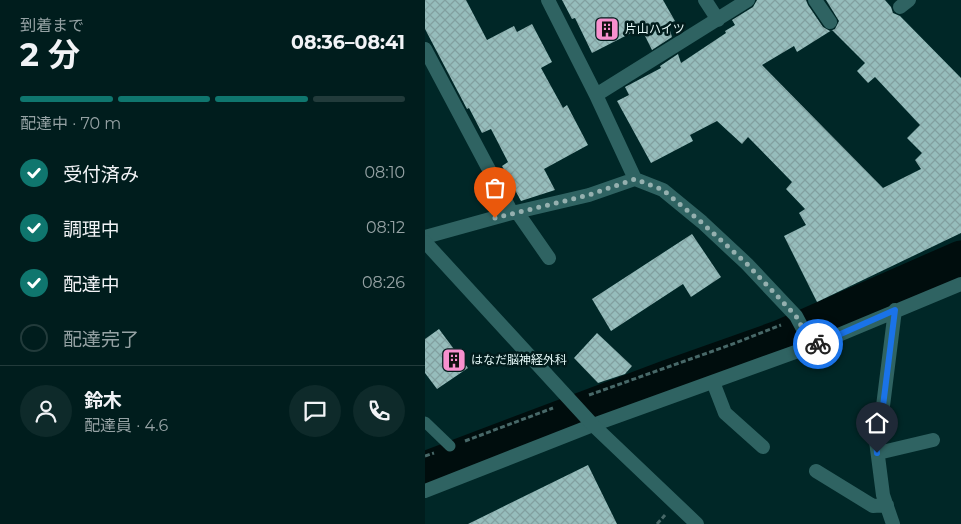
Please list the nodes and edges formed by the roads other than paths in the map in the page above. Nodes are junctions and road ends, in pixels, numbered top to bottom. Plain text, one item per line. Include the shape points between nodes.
1 (548, 0) edge
2 (705, 0) edge
3 (748, 0) edge
4 (815, 0) edge
5 (718, 20) junction
6 (830, 22) dead end
7 (425, 49) edge
8 (596, 95) junction
9 (635, 179) junction
10 (515, 212) junction
11 (425, 237) edge
12 (425, 242) edge
13 (549, 258) dead end
14 (961, 284) edge
15 (895, 310) junction
16 (812, 346) junction
17 (713, 382) junction
18 (425, 422) edge
19 (593, 426) junction
20 (933, 440) dead end
21 (450, 446) road end
22 (763, 447) dead end
23 (877, 453) junction
24 (815, 471) dead end
25 (425, 491) edge
26 (887, 505) junction
27 (697, 524) edge
28 (893, 524) edge

1 - 8 street
2 - 5 street
3 - 5 street
4 - 6 street
5 - 8 street
7 - 10 street
8 - 9 street
9 - 10 street via 589,195
9 - 16 street via 663,190 747,264 797,318
10 - 11 street
10 - 13 street
12 - 19 street
14 - 15 street
15 - 16 street
15 - 23 street via 883,406 875,433
16 - 17 street
17 - 19 street
17 - 22 street via 725,413
18 - 21 lane
19 - 25 street
19 - 27 street
20 - 23 street
23 - 26 street
24 - 26 street via 873,506
26 - 28 street

